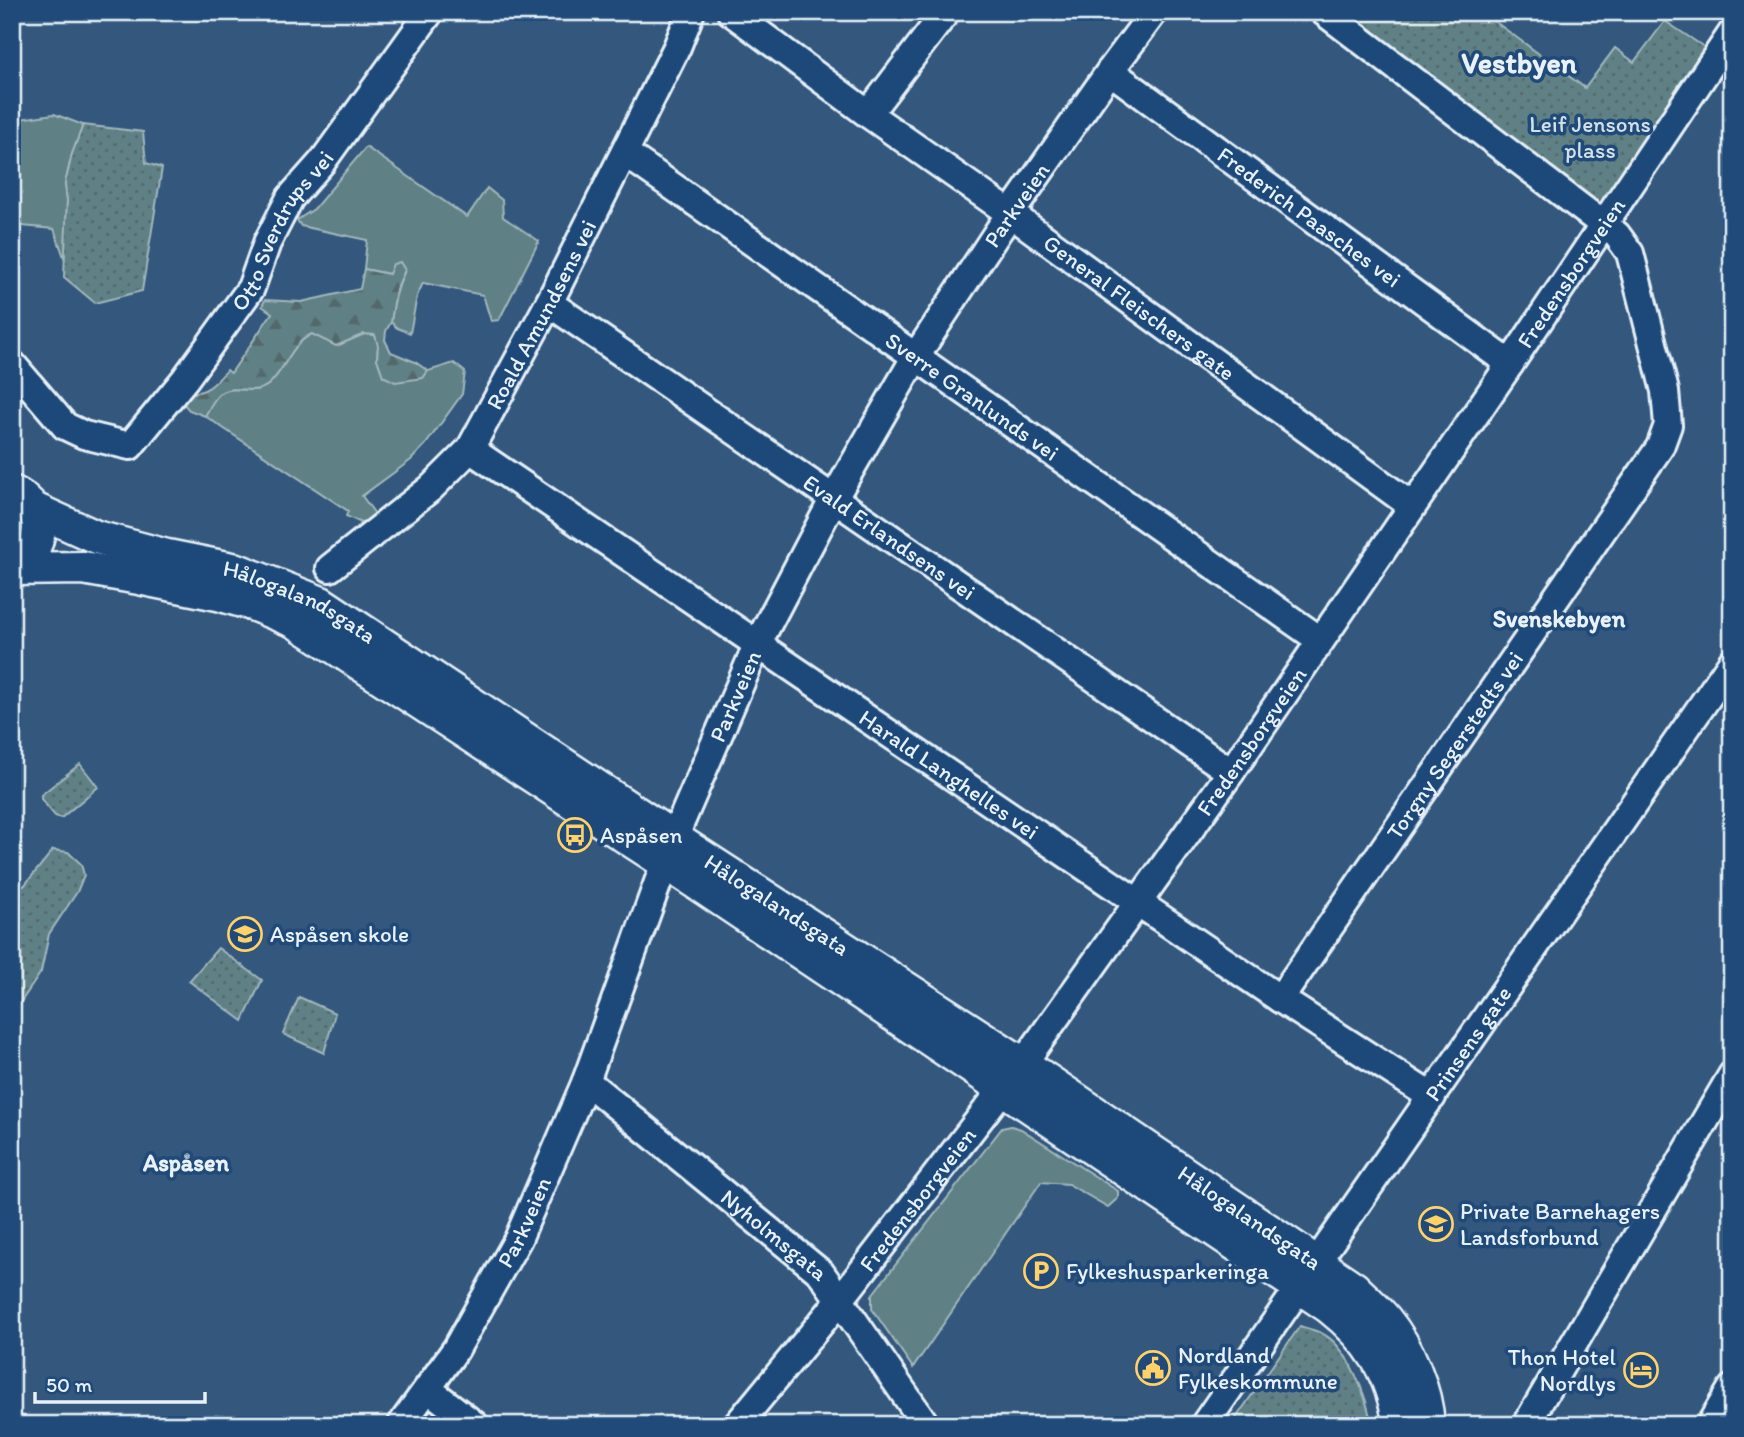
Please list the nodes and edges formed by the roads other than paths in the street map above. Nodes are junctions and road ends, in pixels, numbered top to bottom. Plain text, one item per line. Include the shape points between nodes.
1 (430, 12) edge
2 (691, 12) edge
3 (731, 12) edge
4 (946, 12) edge
5 (1154, 12) edge
6 (1324, 12) edge
7 (1732, 33) edge
8 (1110, 71) junction
9 (868, 114) junction
10 (625, 153) junction
11 (1011, 214) junction
12 (1603, 222) junction
13 (549, 303) junction
14 (916, 356) junction
15 (12, 364) edge
16 (1510, 364) junction
17 (470, 449) junction
18 (17, 496) edge
19 (834, 498) junction
20 (1412, 506) junction
21 (330, 568) dead end
22 (12, 569) edge
23 (1320, 640) junction
24 (758, 643) junction
25 (1732, 662) edge
26 (1231, 772) junction
27 (669, 850) junction
28 (1138, 900) junction
29 (1280, 999) junction
30 (1023, 1064) junction
31 (1732, 1075) edge
32 (586, 1081) junction
33 (1003, 1089) junction
34 (1432, 1097) junction
35 (1309, 1276) junction
36 (839, 1300) junction
37 (1732, 1388) edge
38 (428, 1389) junction
39 (401, 1425) edge
40 (475, 1425) edge
41 (737, 1425) edge
42 (926, 1425) edge
43 (1204, 1425) edge
44 (1400, 1425) edge
45 (1428, 1425) edge
46 (1526, 1425) edge
47 (1710, 1425) edge

1 - 15 street, Otto Sverdrups vei via 322,162 290,198 251,288 186,379 130,446 65,426
2 - 10 street, Roald Amundsens vei
3 - 9 street, General Fleischers gate
4 - 9 street
5 - 8 street, Parkveien
6 - 12 street, Torgny Segerstedts vei
7 - 12 street, Fredensborgveien
8 - 11 street, Parkveien
8 - 16 street, Frederich Paasches vei
9 - 11 street, General Fleischers gate
10 - 13 street, Roald Amundsens vei
10 - 14 street, Sverre Granlunds vei
11 - 14 street, Parkveien
11 - 20 street, General Fleischers gate
12 - 16 street, Fredensborgveien
12 - 29 street, Torgny Segerstedts vei via 1630,253 1665,391 1666,436
13 - 17 street, Roald Amundsens vei
13 - 19 street, Evald Erlandsens vei
14 - 19 street, Parkveien
14 - 23 street, Sverre Granlunds vei
16 - 20 street, Fredensborgveien
17 - 21 street, Roald Amundsens vei via 431,488
17 - 24 street, Harald Langhelles vei
18 - 22 street, Hålogalandsgata via 39,528 32,554
18 - 27 street, Hålogalandsgata via 96,537 237,570 321,603
19 - 24 street, Parkveien
19 - 26 street, Evald Erlandsens vei
20 - 23 street, Fredensborgveien
22 - 27 street, Hålogalandsgata via 83,568 139,578 218,594 296,622
23 - 26 street, Fredensborgveien
24 - 27 street, Parkveien
24 - 28 street, Harald Langhelles vei
25 - 34 street, Prinsens gate
26 - 28 street, Fredensborgveien
27 - 30 street, Hålogalandsgata
27 - 32 street, Parkveien
27 - 33 street, Hålogalandsgata
28 - 29 street, Harald Langhelles vei
28 - 30 street, Fredensborgveien
29 - 34 street, Harald Langhelles vei
30 - 33 street, Fredensborgveien
30 - 35 street, Hålogalandsgata
31 - 46 street
32 - 36 street, Nyholmsgata via 821,1273
32 - 38 street, Parkveien via 503,1268
33 - 35 street, Hålogalandsgata
33 - 36 street, Fredensborgveien
34 - 35 street, Prinsens gate
35 - 43 street, Prinsens gate
35 - 44 street, Hålogalandsgata via 1373,1350 1389,1381
35 - 45 street, Hålogalandsgata via 1347,1282 1386,1320 1420,1387
36 - 41 street, Fredensborgveien
36 - 42 street, Nyholmsgata
37 - 47 street
38 - 39 street, Parkveien
38 - 40 street

